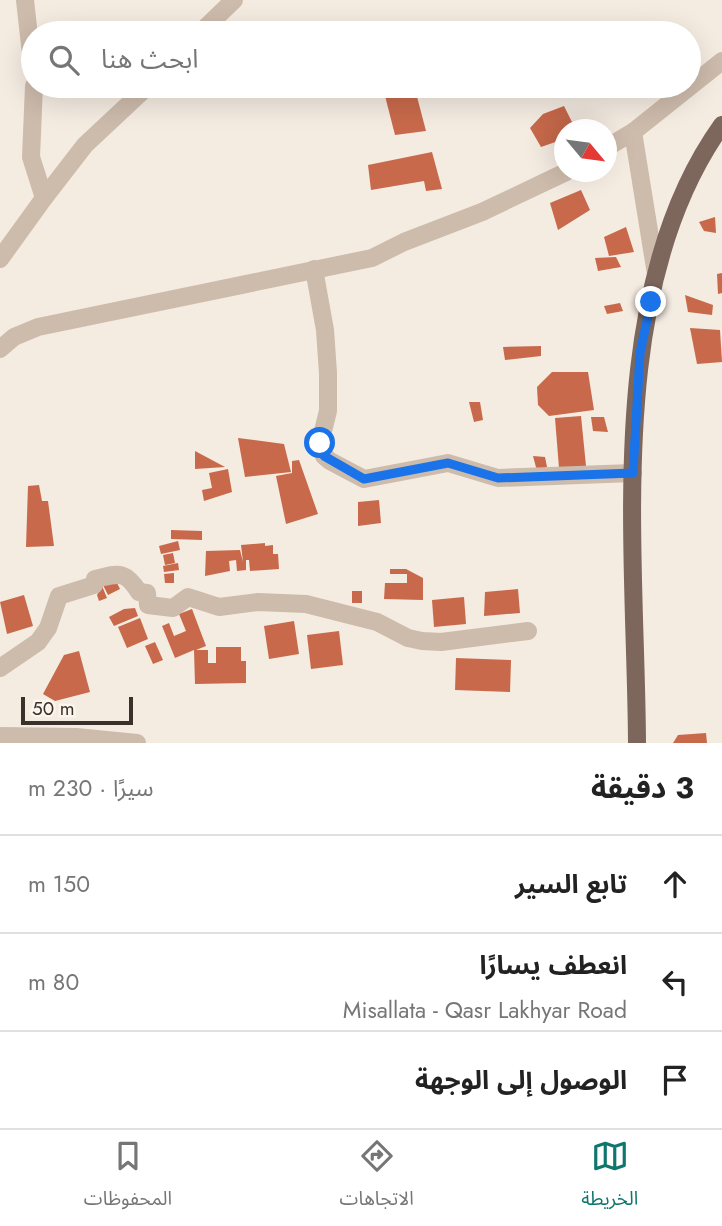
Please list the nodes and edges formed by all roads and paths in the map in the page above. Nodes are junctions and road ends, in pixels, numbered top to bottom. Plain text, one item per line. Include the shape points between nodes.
1 (25, 0) edge
2 (234, 0) edge
3 (27, 21) edge
4 (212, 21) edge
5 (722, 61) edge
6 (701, 78) edge
7 (33, 98) edge
8 (135, 98) edge
9 (676, 98) edge
10 (633, 132) junction
11 (719, 133) edge
12 (617, 142) edge
13 (554, 178) edge
14 (44, 198) junction
15 (0, 259) edge
16 (314, 269) junction
17 (656, 276) junction
18 (0, 349) edge
19 (633, 473) junction
20 (528, 631) dead end
21 (0, 668) edge
22 (0, 736) edge
23 (137, 743) edge
24 (637, 743) edge

1 - 3 street
2 - 4 street
5 - 6 street
7 - 14 street via 31,157
8 - 14 street via 85,145
9 - 10 street
10 - 12 street
10 - 17 street
11 - 17 main road via 667,236
13 - 16 street via 372,258
14 - 15 street
16 - 18 street via 38,327 13,337
16 - 19 street via 328,373 328,411 320,443 330,461 364,479 448,463 498,478
17 - 19 main road via 640,353
19 - 24 main road
20 - 21 street via 441,642 408,638 377,622 291,601 219,607 188,597 173,608 148,605 147,593 111,573 95,579 94,585 59,596 38,642
22 - 23 street

